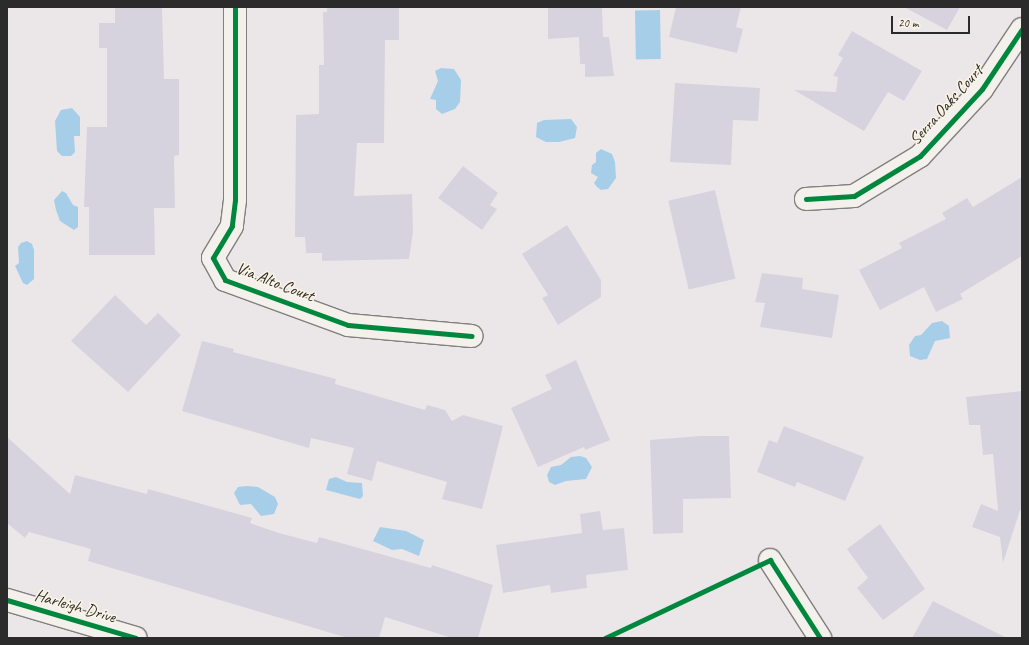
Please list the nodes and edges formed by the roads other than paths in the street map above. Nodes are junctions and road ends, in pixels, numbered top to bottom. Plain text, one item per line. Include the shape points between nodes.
1 (235, 7) edge
2 (1022, 29) edge
3 (806, 199) dead end
4 (472, 336) dead end
5 (770, 560) dead end
6 (7, 600) edge
7 (136, 638) edge
8 (820, 638) edge

1 - 4 street, Via Alto Court via 235,200 232,226 213,258 226,280 348,325
2 - 3 street, Serra Oaks Court via 982,90 920,156 854,196
5 - 8 street
6 - 7 street, Harleigh Drive

